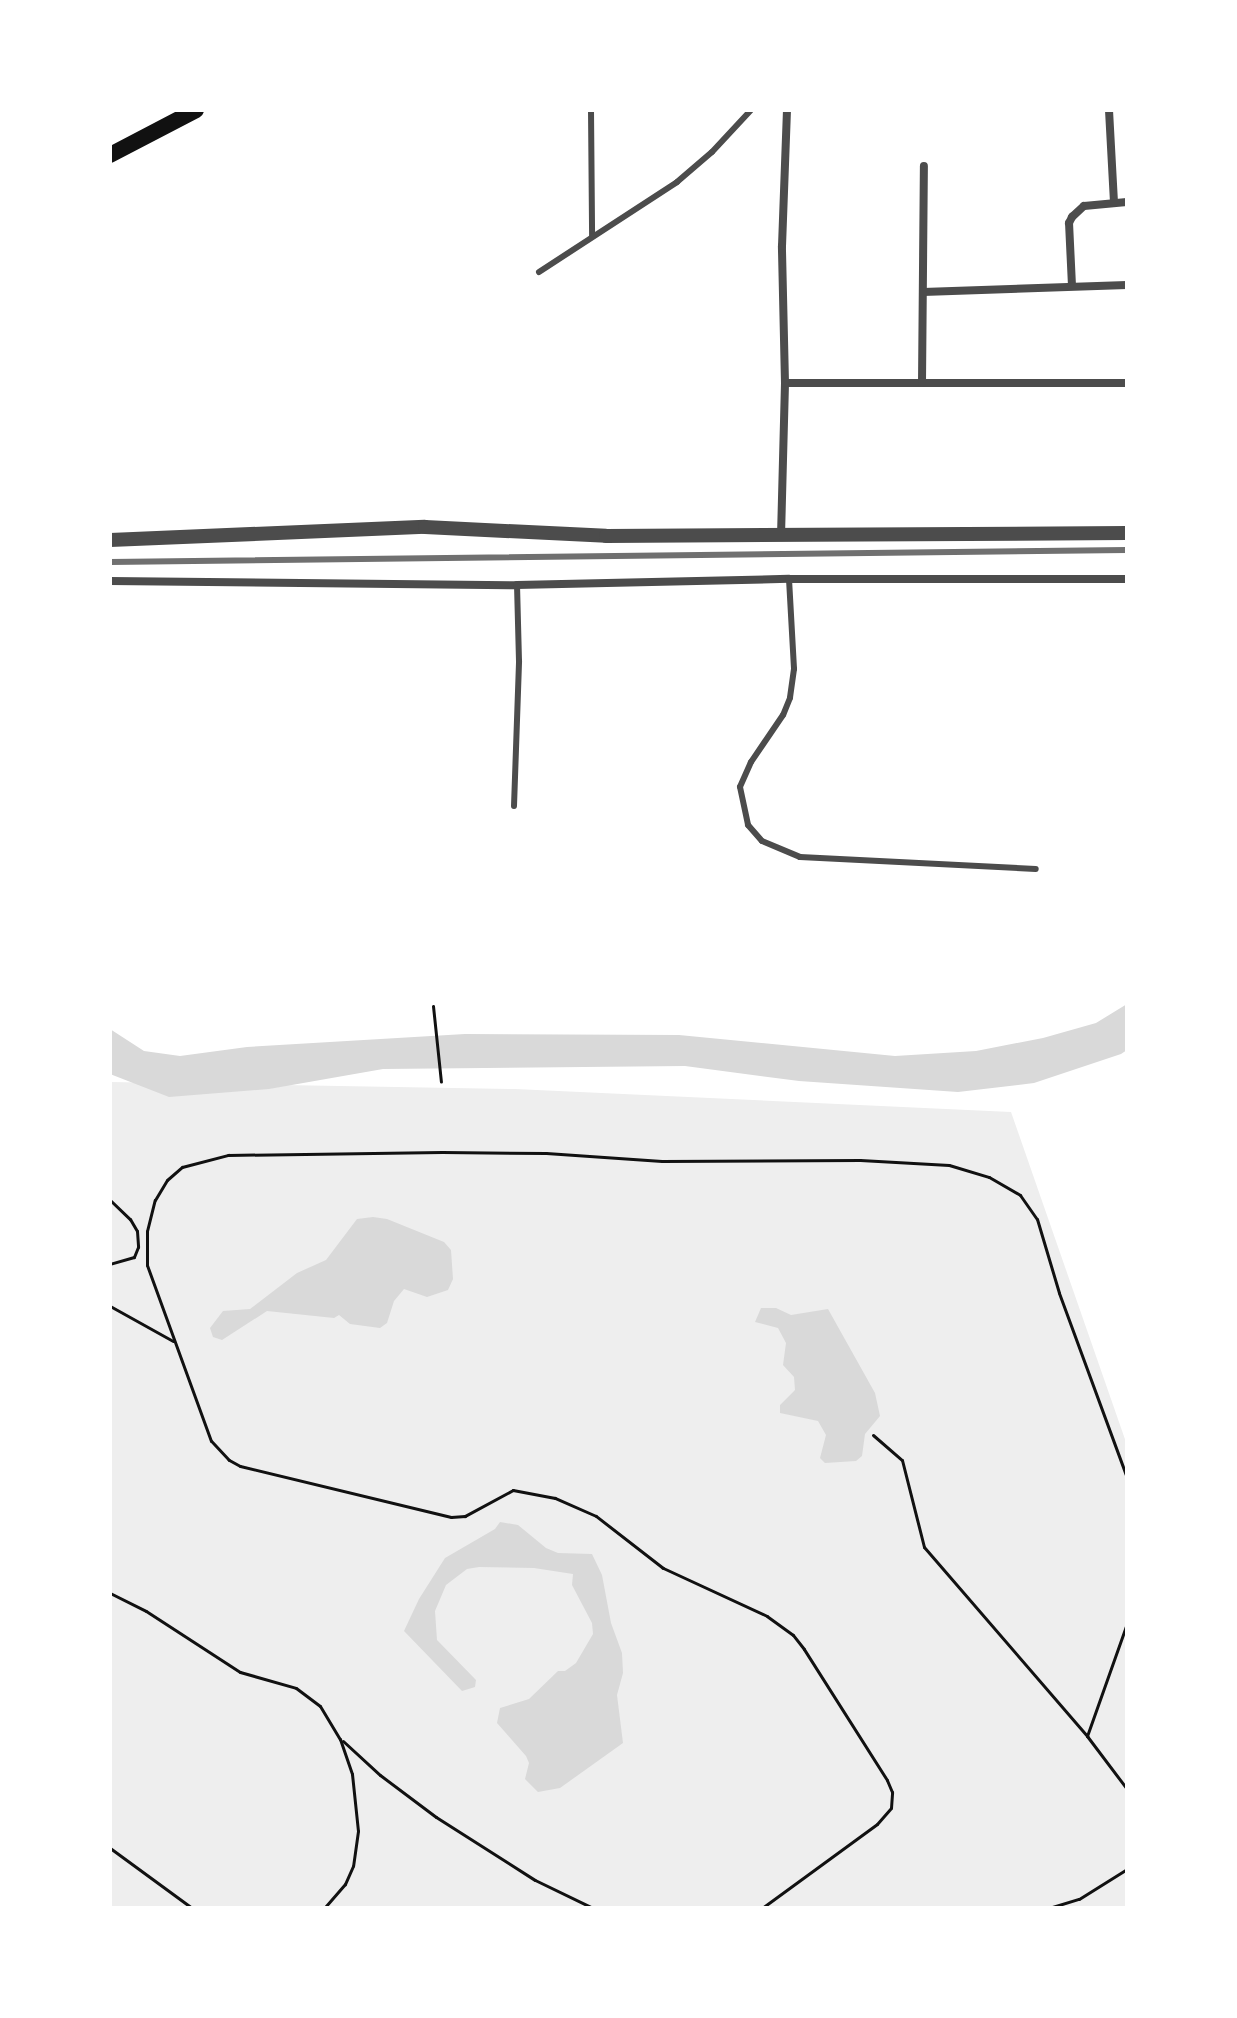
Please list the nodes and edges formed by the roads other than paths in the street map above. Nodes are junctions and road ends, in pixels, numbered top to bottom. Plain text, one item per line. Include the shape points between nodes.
1 (196, 110) edge
2 (591, 110) edge
3 (751, 110) edge
4 (787, 110) edge
5 (1109, 110) edge
6 (110, 155) edge
7 (924, 166) dead end
8 (1114, 202) junction
9 (1127, 202) edge
10 (592, 236) junction
11 (539, 272) dead end
12 (1127, 285) edge
13 (1072, 286) junction
14 (923, 292) junction
15 (785, 383) junction
16 (922, 383) junction
17 (1127, 383) edge
18 (1127, 533) edge
19 (781, 537) junction
20 (110, 540) edge
21 (789, 579) junction
22 (1127, 579) edge
23 (110, 581) edge
24 (517, 585) junction
25 (514, 806) dead end
26 (1036, 869) dead end

1 - 6 main road
2 - 10 lane
3 - 10 lane via 677,182
4 - 15 street via 782,246
5 - 8 street
7 - 14 street
8 - 9 street
8 - 13 street via 1084,206 1069,223
10 - 11 lane
12 - 13 street
13 - 14 street
14 - 16 street
15 - 16 street
15 - 19 street
16 - 17 street
18 - 19 street
19 - 20 street via 425,527
21 - 22 street
21 - 24 street
21 - 26 lane via 794,669 790,698 740,787 748,825 769,845 800,857
23 - 24 street
24 - 25 lane

